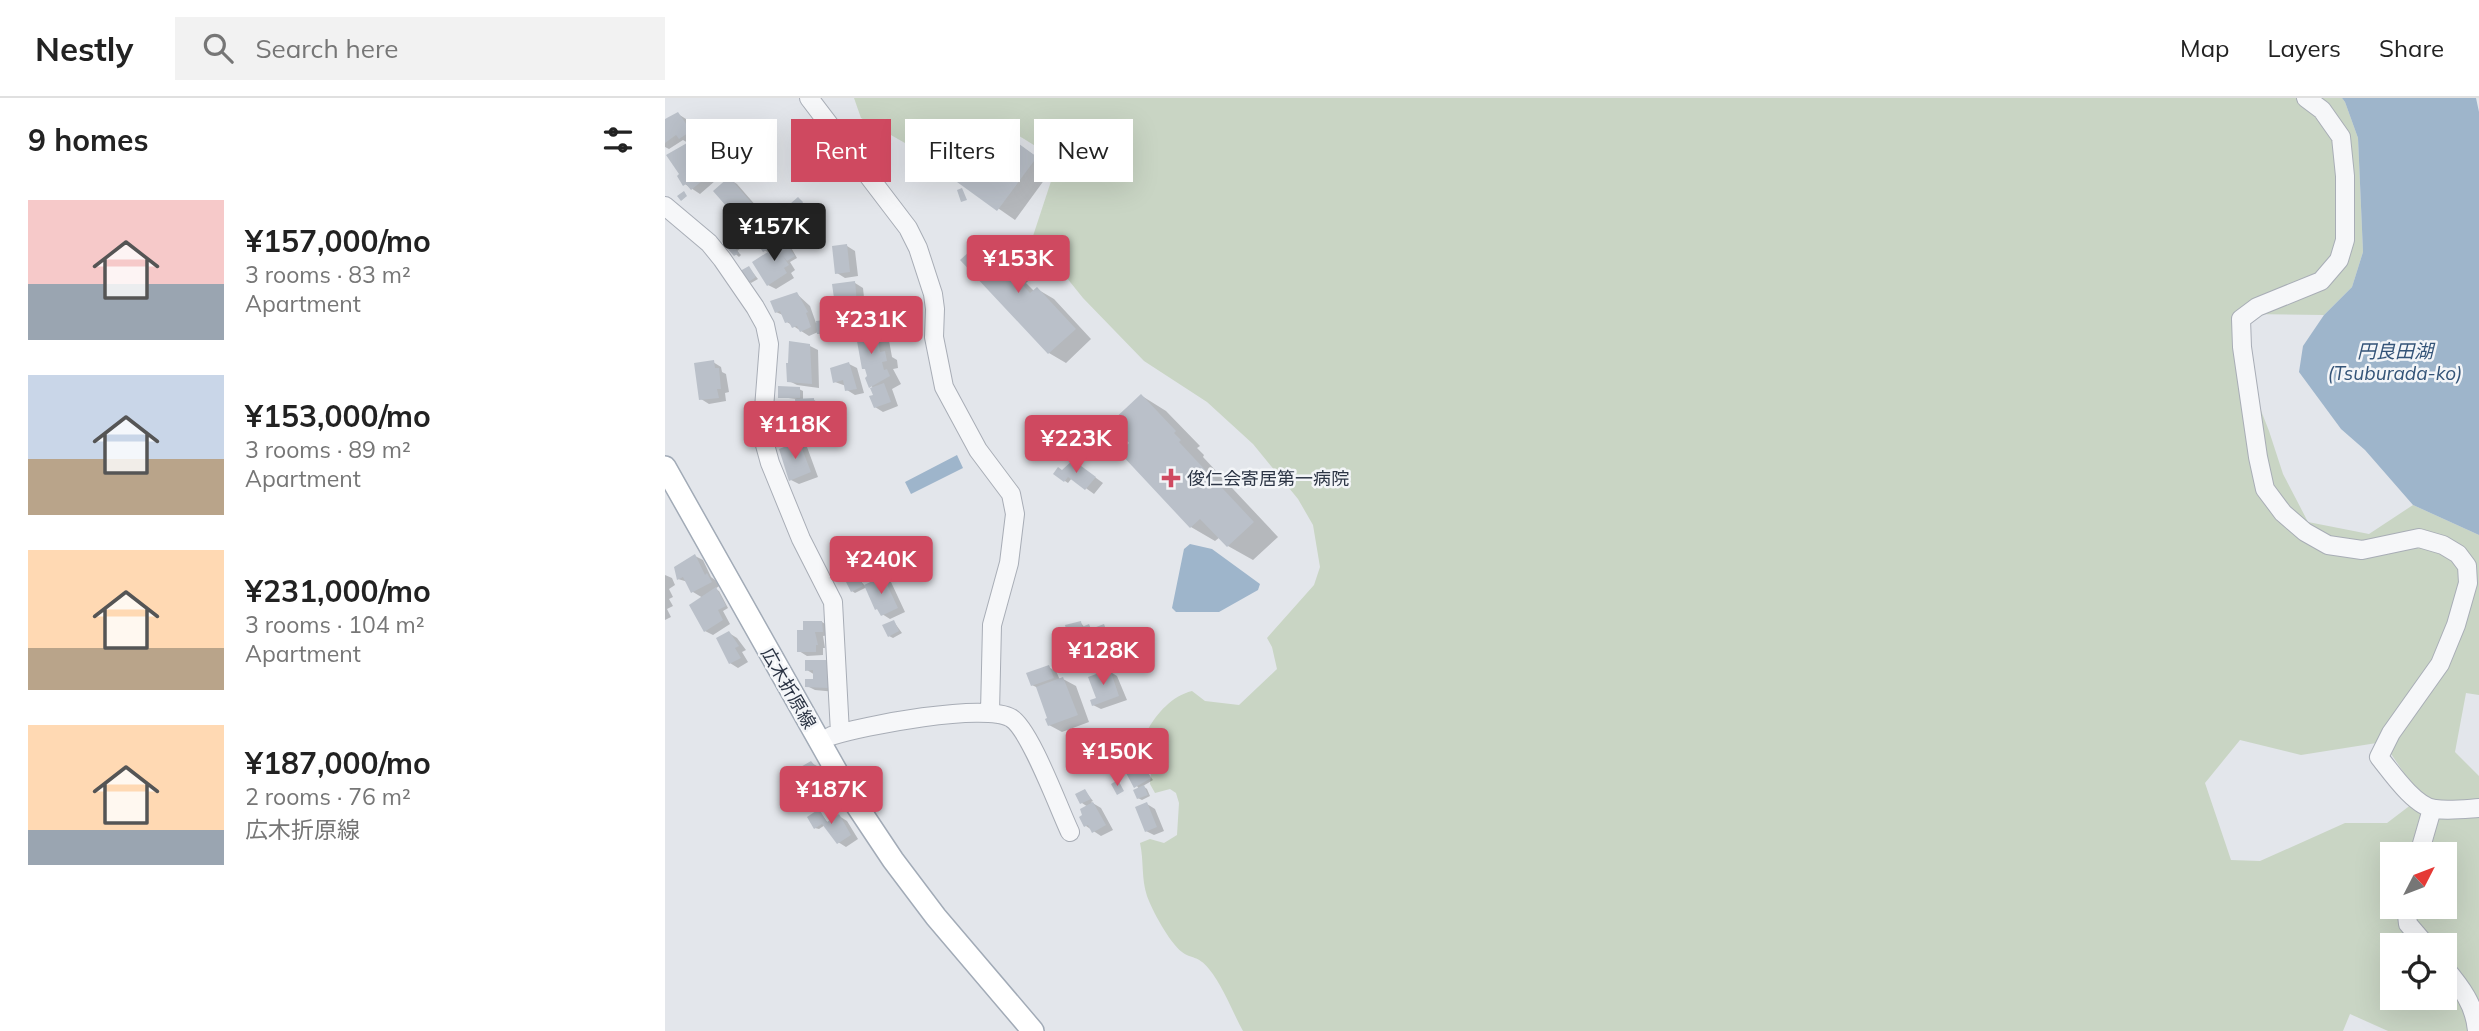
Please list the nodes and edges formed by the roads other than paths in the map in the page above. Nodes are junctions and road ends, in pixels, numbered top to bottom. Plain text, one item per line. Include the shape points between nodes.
1 (809, 98) edge
2 (2306, 98) edge
3 (665, 206) edge
4 (665, 467) edge
5 (990, 712) junction
6 (840, 733) junction
7 (819, 740) junction
8 (2479, 808) edge
9 (2432, 809) junction
10 (1070, 832) dead end
11 (2422, 842) edge
12 (2457, 983) edge
13 (1033, 1031) edge
14 (2477, 1031) edge

1 - 5 street via 913,238 933,293 934,337 944,387 978,450 1011,494 1016,514 1009,563 992,625
2 - 9 street via 2322,110 2341,137 2345,240 2339,260 2321,281 2257,307 2241,319 2258,457 2266,489 2283,513 2328,545 2362,550 2419,538 2443,545 2466,566 2468,583 2440,664 2379,757 2404,788
3 - 6 street via 709,243 765,325 769,344 762,434 800,540 833,601
4 - 7 main road, 広木折原線
5 - 6 street via 936,715
5 - 10 street via 1011,718 1028,740
6 - 7 street
7 - 13 main road, 広木折原線 via 893,860
8 - 9 street
9 - 11 street
12 - 14 street via 2472,1006

